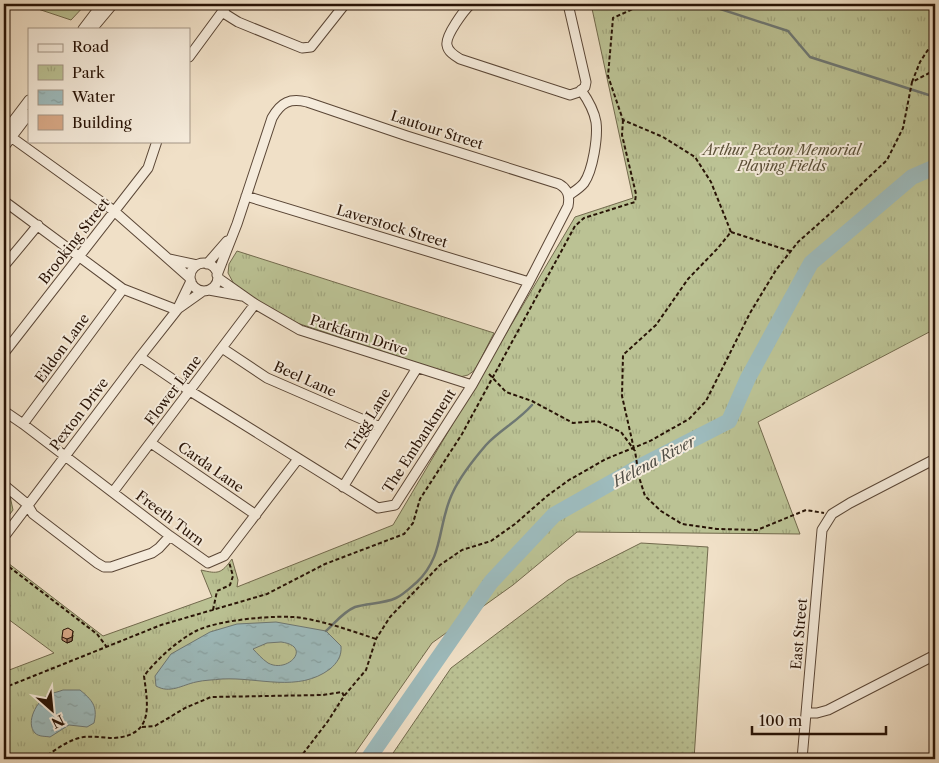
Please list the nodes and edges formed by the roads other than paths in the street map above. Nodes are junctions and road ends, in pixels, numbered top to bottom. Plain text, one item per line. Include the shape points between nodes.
1 (102, 4) edge
2 (112, 4) edge
3 (228, 4) edge
4 (345, 4) edge
5 (457, 4) edge
6 (568, 4) edge
7 (468, 7) edge
8 (222, 12) junction
9 (85, 28) edge
10 (93, 28) edge
11 (190, 56) edge
12 (581, 90) junction
13 (28, 102) edge
14 (28, 115) edge
15 (7, 134) edge
16 (157, 142) edge
17 (4, 147) edge
18 (569, 195) junction
19 (246, 196) junction
20 (4, 200) edge
21 (114, 211) junction
22 (38, 225) junction
23 (231, 237) junction
24 (79, 256) junction
25 (169, 259) junction
26 (202, 264) junction
27 (4, 266) edge
28 (218, 276) junction
29 (191, 280) junction
30 (529, 282) junction
31 (123, 289) junction
32 (206, 290) junction
33 (245, 297) junction
34 (255, 304) junction
35 (177, 310) junction
36 (222, 348) junction
37 (4, 353) edge
38 (140, 357) junction
39 (417, 368) junction
40 (472, 385) junction
41 (190, 391) junction
42 (4, 411) edge
43 (23, 424) junction
44 (380, 427) junction
45 (151, 443) junction
46 (65, 456) junction
47 (298, 458) junction
48 (935, 459) edge
49 (4, 485) edge
50 (343, 487) junction
51 (114, 492) junction
52 (28, 504) junction
53 (256, 515) junction
54 (4, 536) edge
55 (170, 536) junction
56 (935, 655) edge
57 (806, 713) junction
58 (802, 759) edge

1 - 9 street
2 - 10 street
3 - 8 street
4 - 8 street via 311,46 302,48 238,22
5 - 7 street
6 - 12 street via 586,82
7 - 12 street via 447,39 448,50 454,56 570,95
8 - 11 street
12 - 18 street via 590,102 596,122 596,144 586,181
13 - 15 street
14 - 15 street
15 - 17 street
15 - 21 street, Parkfarm Drive
16 - 21 street, Brooking Street via 148,168
18 - 19 street, Lautour Street via 559,184 296,99 288,100 276,111
18 - 30 street, The Embankment via 568,206
19 - 23 street
19 - 30 street, Laverstock Street
20 - 22 street
21 - 24 street, Brooking Street
21 - 25 street, Parkfarm Drive
22 - 24 street
22 - 27 street
23 - 26 street
23 - 28 street
24 - 31 street
24 - 37 street, Brooking Street
25 - 26 street, Parkfarm Drive
25 - 29 street, Parkfarm Drive
26 - 28 street, Parkfarm Drive via 215,269
26 - 29 street via 191,272
28 - 32 street via 216,284
28 - 33 street, Parkfarm Drive
29 - 32 street, Parkfarm Drive via 194,287
29 - 35 street, Pexton Drive
30 - 40 street, The Embankment
31 - 35 street
31 - 43 street, Eildon Lane
32 - 33 street, Parkfarm Drive
32 - 35 street, Pexton Drive
33 - 34 street, Parkfarm Drive
34 - 36 street, Flower Lane
34 - 39 street, Parkfarm Drive via 300,330
35 - 38 street, Pexton Drive
36 - 41 street, Flower Lane
36 - 44 street, Beel Lane via 267,378
38 - 41 street, The Embankment
38 - 46 street, Pexton Drive
39 - 40 street, Parkfarm Drive
39 - 44 street, Trigg Lane
40 - 50 street, The Embankment via 395,505 378,508
41 - 45 street, Flower Lane
41 - 47 street, The Embankment
42 - 43 street, Freeth Turn
43 - 46 street, Freeth Turn
44 - 50 street, Trigg Lane
45 - 51 street, Flower Lane
45 - 53 street, Carda Lane
46 - 51 street, Freeth Turn
46 - 52 street, Pexton Drive
47 - 50 street, The Embankment
47 - 53 street
48 - 57 street, East Street via 832,514 822,530
49 - 52 street
51 - 55 street, Freeth Turn
52 - 54 street, Pexton Drive
52 - 55 street via 33,514 104,567 152,553
53 - 55 street, Freeth Turn via 224,556 208,563
56 - 57 street via 828,710
57 - 58 street, East Street

